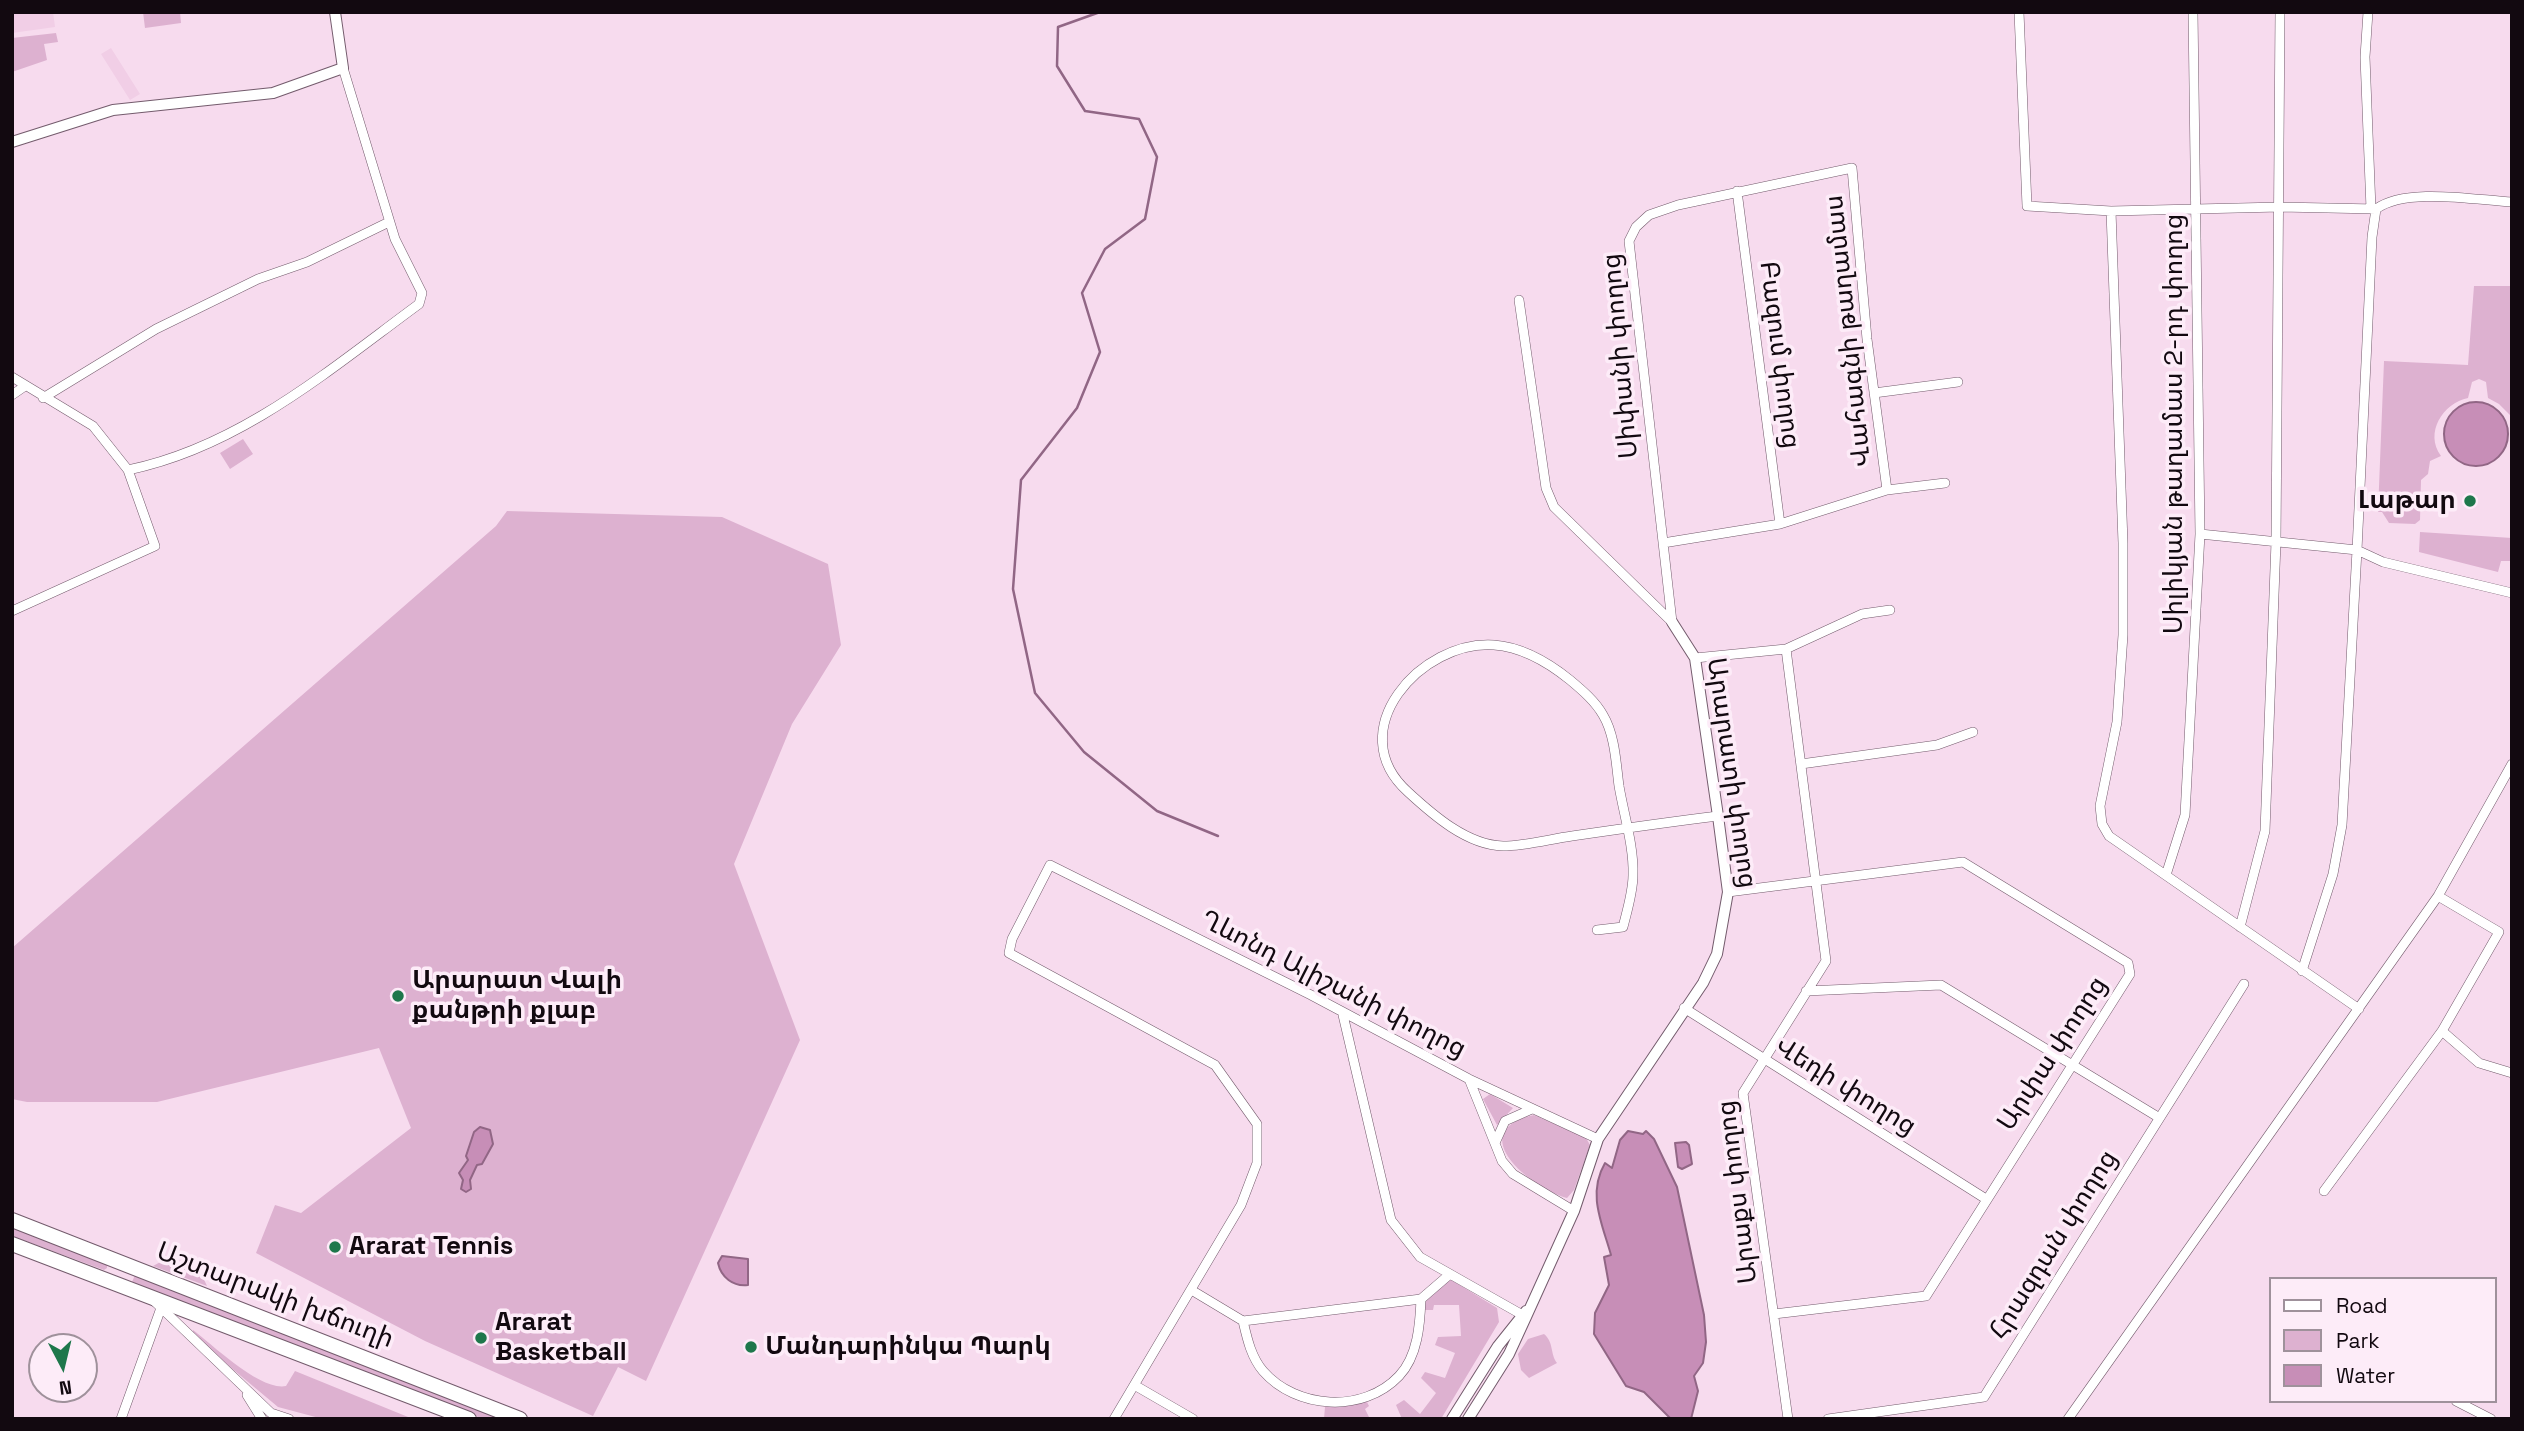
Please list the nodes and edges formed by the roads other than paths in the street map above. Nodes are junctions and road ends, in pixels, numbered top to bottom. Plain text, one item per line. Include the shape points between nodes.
1 (335, 12) edge
2 (2019, 12) edge
3 (2193, 12) edge
4 (2280, 12) edge
5 (2368, 12) edge
6 (343, 68) junction
7 (12, 142) edge
8 (1852, 168) joint
9 (1737, 191) junction
10 (2512, 202) edge
11 (2280, 207) junction
12 (2373, 209) junction
13 (2197, 210) junction
14 (2111, 211) junction
15 (389, 222) junction
16 (1519, 300) dead end
17 (12, 377) edge
18 (1958, 382) dead end
19 (25, 386) junction
20 (1874, 393) junction
21 (12, 395) edge
22 (43, 398) junction
23 (128, 470) junction
24 (1945, 483) dead end
25 (1887, 490) junction
26 (1780, 524) junction
27 (2200, 534) junction
28 (2276, 542) junction
29 (1662, 543) junction
30 (2357, 550) junction
31 (2512, 593) edge
32 (1890, 610) dead end
33 (12, 611) edge
34 (1672, 622) junction
35 (1786, 649) junction
36 (1695, 658) junction
37 (1973, 732) dead end
38 (1801, 764) junction
39 (2512, 764) edge
40 (1718, 816) junction
41 (1626, 828) junction
42 (2166, 875) junction
43 (1817, 879) junction
44 (1728, 892) junction
45 (2438, 897) junction
46 (2240, 927) junction
47 (1597, 930) dead end
48 (2302, 971) junction
49 (2244, 984) dead end
50 (1806, 991) junction
51 (1684, 1008) junction
52 (2359, 1009) junction
53 (1343, 1014) junction
54 (2442, 1031) junction
55 (1762, 1060) junction
56 (2073, 1064) junction
57 (2512, 1073) edge
58 (1469, 1079) junction
59 (1532, 1109) junction
60 (2158, 1117) junction
61 (1598, 1139) junction
62 (1495, 1143) junction
63 (2324, 1191) dead end
64 (1986, 1199) junction
65 (1574, 1211) junction
66 (12, 1220) edge
67 (12, 1244) edge
68 (117, 1261) junction
69 (1450, 1274) junction
70 (111, 1280) junction
71 (1192, 1291) junction
72 (144, 1292) junction
73 (1421, 1299) junction
74 (161, 1308) junction
75 (1526, 1313) junction
76 (1774, 1314) junction
77 (1243, 1321) junction
78 (238, 1382) junction
79 (1136, 1386) junction
80 (2460, 1403) edge
81 (121, 1419) edge
82 (262, 1419) edge
83 (289, 1419) edge
84 (469, 1419) edge
85 (520, 1419) edge
86 (1115, 1419) edge
87 (1193, 1419) edge
88 (1452, 1419) edge
89 (1468, 1419) edge
90 (1788, 1419) edge
91 (1828, 1419) edge
92 (2068, 1419) edge
93 (2491, 1419) edge

1 - 6 street
2 - 14 street via 2027,206
3 - 13 street, Սիլիկյան թաղամաս 2-րդ փողոց
4 - 11 street
5 - 12 street via 2365,57
6 - 7 street via 273,93 113,110
6 - 15 street
8 - 9 street, Սիփանի փողոց
8 - 20 street, Վահագնի թաղամաս
9 - 26 street, Բազում փողոց
9 - 29 street, Սիփանի փողոց via 1649,215 1629,241
10 - 12 street via 2411,197 2386,201
11 - 12 street
11 - 13 street
11 - 28 street
12 - 30 street
13 - 14 street
13 - 27 street, Սիլիկյան թաղամաս 2-րդ փողոց
14 - 42 street via 2123,635 2117,722 2100,806 2109,836
15 - 22 street via 156,329
15 - 23 street via 421,299 245,427 155,465
16 - 34 street via 1546,488 1554,508
17 - 19 street
18 - 20 street
19 - 21 street
19 - 22 street
20 - 25 street, Վահագնի թաղամաս
22 - 23 street via 93,426
23 - 33 street via 155,546
24 - 25 street
25 - 26 street
26 - 29 street
27 - 28 street
27 - 42 street, Սիլիկյան թաղամաս 2-րդ փողոց via 2185,815
28 - 30 street
28 - 46 street via 2265,831
29 - 34 street, Սիփանի փողոց
30 - 31 street via 2383,562
30 - 48 street via 2342,825 2333,874
32 - 35 street via 1862,614
34 - 36 street, Արարատի փողոց
35 - 36 street
35 - 38 street, Արաքս փողոց
36 - 40 street, Արարատի փողոց
37 - 38 street via 1937,745
38 - 43 street, Արաքս փողոց
39 - 45 street
40 - 41 street
40 - 44 street, Արարատի փողոց
41 - 41 street via 1503,845 1452,827 1404,788 1387,762 1381,737 1399,691 1426,666 1471,647 1507,647 1549,664 1604,715 1611,732
41 - 47 street via 1633,876 1623,927
42 - 46 street
43 - 44 street, Արփա փողոց
43 - 50 street, Արաքս փողոց via 1826,961
43 - 56 street, Արփա փողոց via 1963,862 2128,963 2130,974
44 - 51 street, Արարատի փողոց via 1717,954
45 - 52 street
45 - 54 street via 2499,933
46 - 48 street
48 - 52 street
49 - 60 street, Հրազդան փողոց
50 - 55 street, Արաքս փողոց
50 - 56 street via 1941,985
51 - 55 street, Վեդի փողոց
51 - 61 street, Արարատի փողոց
52 - 92 street
53 - 58 street, Ղևոնդ Ալիշանի փողոց
53 - 69 street via 1391,1220 1420,1257
53 - 71 street, Ղևոնդ Ալիշանի փողոց via 1050,865 1009,953 1215,1065 1256,1124 1258,1163 1241,1205
54 - 57 street via 2479,1063
54 - 63 street
55 - 64 street, Վեդի փողոց
55 - 76 street, Արաքս փողոց via 1743,1093
56 - 60 street
56 - 64 street, Արփա փողոց
58 - 59 street, Ղևոնդ Ալիշանի փողոց
58 - 62 street
59 - 61 street, Ղևոնդ Ալիշանի փողոց
59 - 62 street via 1505,1121
60 - 91 street, Հրազդան փողոց via 1984,1396
61 - 65 street, Արարատի փողոց
62 - 65 street via 1496,1153 1513,1174
64 - 76 street, Արփա փողոց via 1926,1296
65 - 75 street, Արարատի փողոց
66 - 68 highway, Աշտարակի խճուղի
67 - 70 highway, Աշտարակի խճուղի
68 - 70 highway
68 - 85 highway, Աշտարակի խճուղի
69 - 73 street
69 - 75 street
70 - 72 highway, Աշտարակի խճուղի
71 - 77 street
71 - 79 street
72 - 74 street
72 - 84 highway, Աշտարակի խճուղի
73 - 77 street
73 - 77 street via 1414,1351 1399,1376 1374,1393 1348,1402 1315,1402 1288,1391 1263,1371 1249,1346
74 - 78 street
74 - 81 street
75 - 88 street, Արարատի փողոց
75 - 89 street, Արարատի փողոց via 1509,1354
76 - 90 street, Արաքս փողոց
78 - 82 street
78 - 83 street via 271,1413
79 - 86 street
79 - 87 street
80 - 93 street

